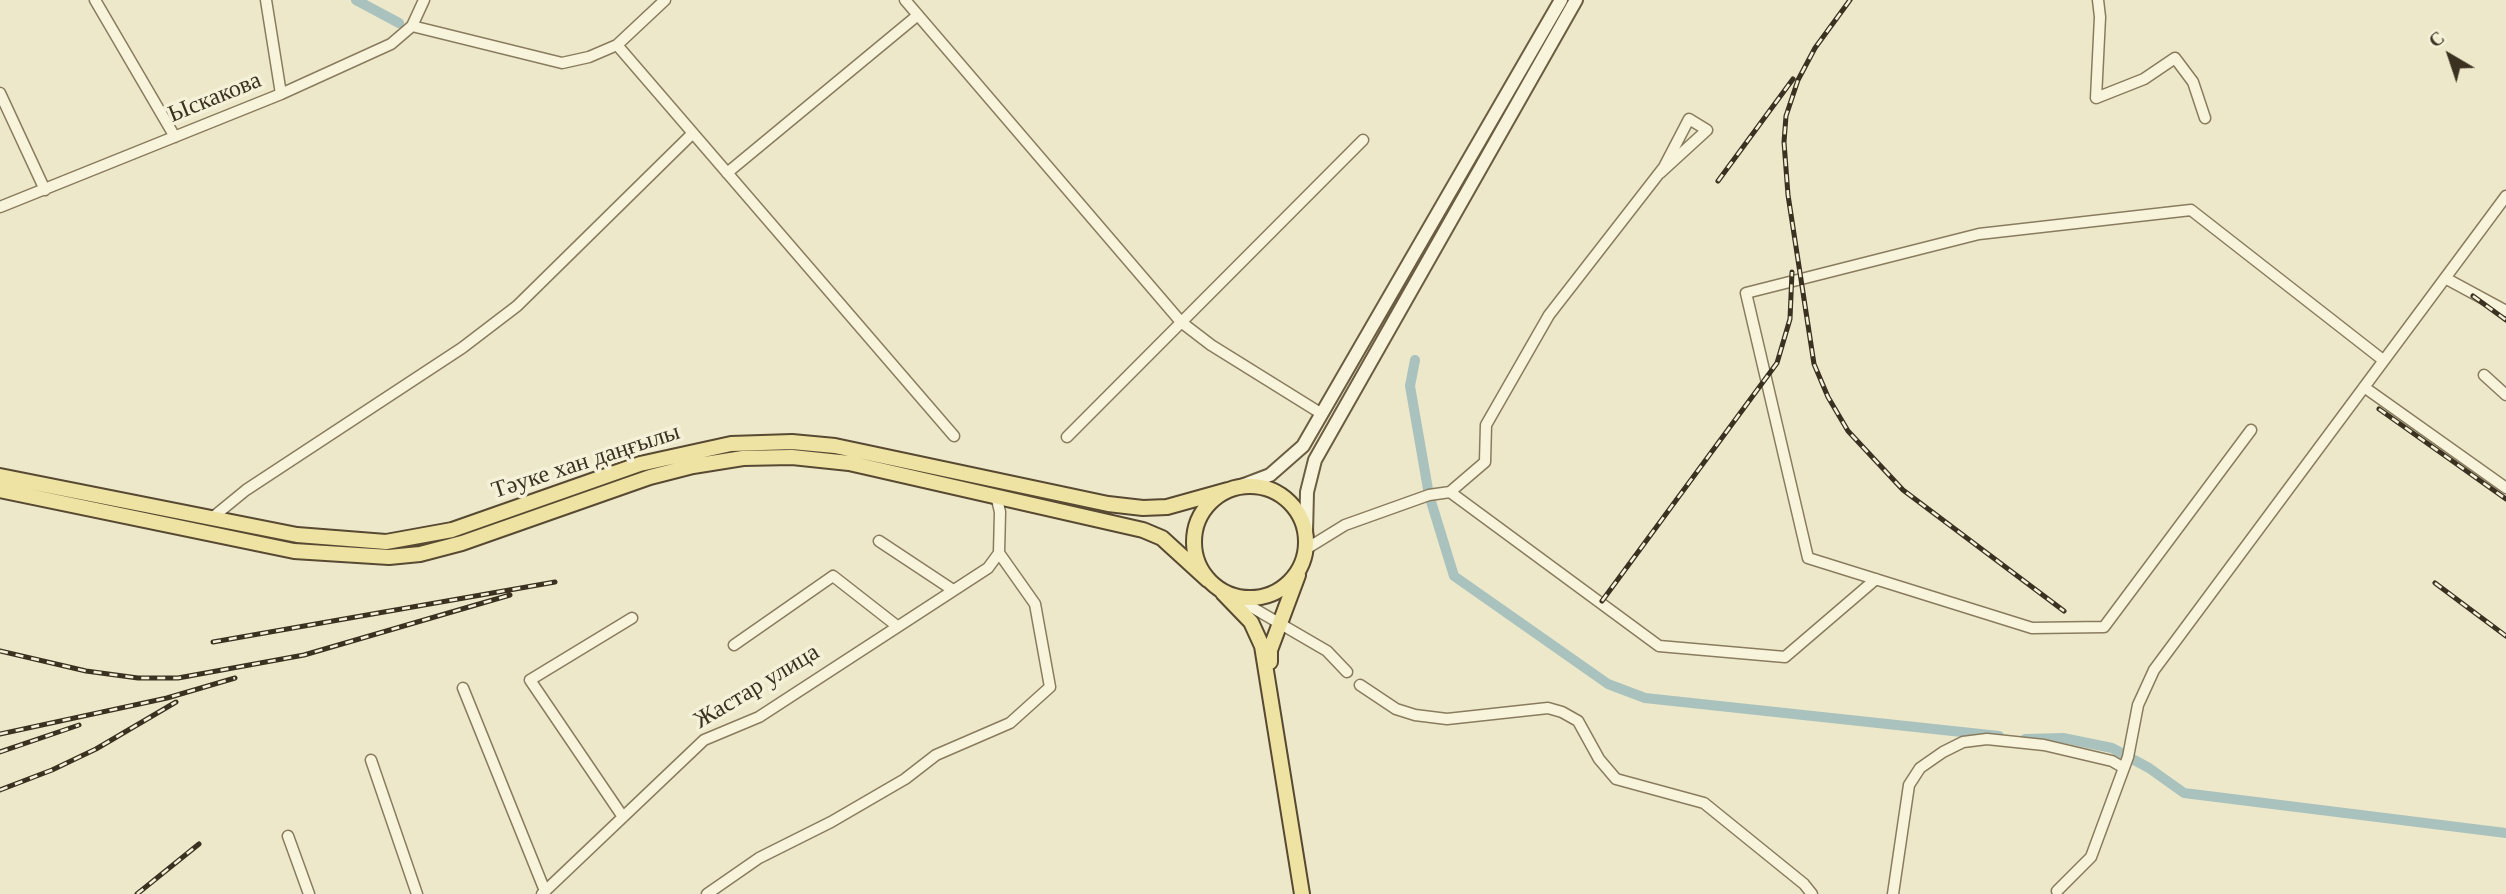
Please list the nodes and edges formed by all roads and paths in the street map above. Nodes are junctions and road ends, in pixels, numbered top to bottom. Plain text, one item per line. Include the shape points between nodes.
1 (94, 0) edge
2 (266, 0) edge
3 (665, 0) edge
4 (905, 0) edge
5 (1561, 0) edge
6 (1576, 0) edge
7 (2098, 0) edge
8 (421, 1) edge
9 (918, 15) junction
10 (412, 26) junction
11 (617, 45) junction
12 (0, 93) edge
13 (281, 94) junction
14 (2205, 118) dead end
15 (693, 133) junction
16 (175, 137) junction
17 (1363, 140) dead end
18 (727, 173) junction
19 (1660, 173) junction
20 (45, 190) junction
21 (2506, 196) edge
22 (0, 207) edge
23 (2445, 278) junction
24 (2506, 311) edge
25 (1181, 322) junction
26 (2383, 360) junction
27 (2484, 375) dead end
28 (2364, 387) junction
29 (2506, 395) edge
30 (1322, 414) junction
31 (2251, 430) dead end
32 (954, 436) dead end
33 (1067, 437) dead end
34 (0, 476) edge
35 (1234, 488) junction
36 (2506, 488) edge
37 (0, 489) edge
38 (1450, 492) junction
39 (996, 495) junction
40 (1108, 504) junction
41 (125, 507) junction
42 (213, 517) junction
43 (1104, 521) junction
44 (1306, 533) junction
45 (297, 535) junction
46 (879, 541) dead end
47 (1306, 549) junction
48 (295, 551) junction
49 (999, 553) junction
50 (1301, 566) junction
51 (1876, 579) junction
52 (1219, 587) junction
53 (953, 590) junction
54 (632, 618) dead end
55 (1281, 622) junction
56 (897, 626) junction
57 (734, 645) dead end
58 (1347, 672) dead end
59 (1269, 677) junction
60 (1360, 685) dead end
61 (463, 688) dead end
62 (371, 760) dead end
63 (2124, 768) junction
64 (623, 817) junction
65 (288, 836) dead end
66 (2057, 891) dead end
67 (543, 893) edge
68 (309, 894) edge
69 (416, 894) edge
70 (707, 894) edge
71 (1302, 894) edge
72 (1812, 894) edge
73 (1893, 894) edge

1 - 16 street
2 - 13 street
3 - 11 street
4 - 9 street
5 - 30 main road
6 - 44 main road via 1315,460 1307,492
7 - 14 street via 2096,97 2144,79 2175,58 2193,82
8 - 10 street
9 - 18 street
9 - 25 street
10 - 11 street via 562,63
10 - 13 street, Ыскакова via 391,44
11 - 15 street
12 - 20 street
13 - 16 street, Ыскакова
15 - 18 street
15 - 42 street via 517,306
16 - 20 street, Ыскакова
17 - 25 street
18 - 32 street
19 - 19 street via 1689,118 1707,130 1669,165
19 - 38 street via 1549,316 1486,425 1485,462
20 - 22 street, Ыскакова
21 - 23 street
23 - 24 street
23 - 26 street
25 - 30 street
25 - 33 street
26 - 28 street
26 - 51 street via 2191,210 1979,234 1746,293 1808,558
27 - 29 street
28 - 36 street
28 - 63 street via 2154,670 2138,705
30 - 35 main road via 1289,462 1270,475
31 - 51 street via 2104,627 2032,628
34 - 41 main road, Тәуке хан даңғылы
35 - 40 main road, Тәуке хан даңғылы via 1167,507
35 - 44 main road via 1263,486 1284,496 1299,512
35 - 52 main road via 1210,502 1198,519 1194,540 1197,561
37 - 41 main road, Тәуке хан даңғылы
38 - 47 street via 1345,525
38 - 51 street via 1659,646 1785,657
39 - 43 main road, Тәуке хан даңғылы
39 - 48 main road, Тәуке хан даңғылы via 849,463 743,458 650,477 420,554 389,557
39 - 49 street
40 - 43 main road
40 - 45 main road, Тәуке хан даңғылы via 835,446 731,443 640,464 413,539 386,542
41 - 42 main road, Тәуке хан даңғылы
41 - 48 main road, Тәуке хан даңғылы
42 - 45 main road, Тәуке хан даңғылы
43 - 52 main road, Тәуке хан даңғылы via 1162,538
44 - 47 main road
45 - 48 main road
46 - 53 street
47 - 50 main road
49 - 53 street, Жастар улица via 988,568
49 - 70 street via 1035,604 1050,687 1010,723 936,755 905,779 759,858
50 - 52 main road via 1275,592 1256,598
50 - 55 main road
52 - 55 street via 1245,606
52 - 59 main road, Тәуке хан даңғылы via 1251,622
53 - 56 street, Жастар улица
54 - 64 street via 530,680
55 - 58 street via 1327,651
55 - 59 main road via 1270,650
56 - 57 street via 833,576
56 - 64 street, Жастар улица via 759,716 704,740
59 - 71 main road
60 - 72 street via 1396,709 1415,715 1447,719 1548,708 1562,712 1578,721 1616,779 1704,803
61 - 67 street
62 - 69 street
63 - 66 street via 2091,857
63 - 73 street via 2044,745 1987,739 1963,742 1943,752 1920,768 1909,785
64 - 67 street, Жастар улица
65 - 68 street

